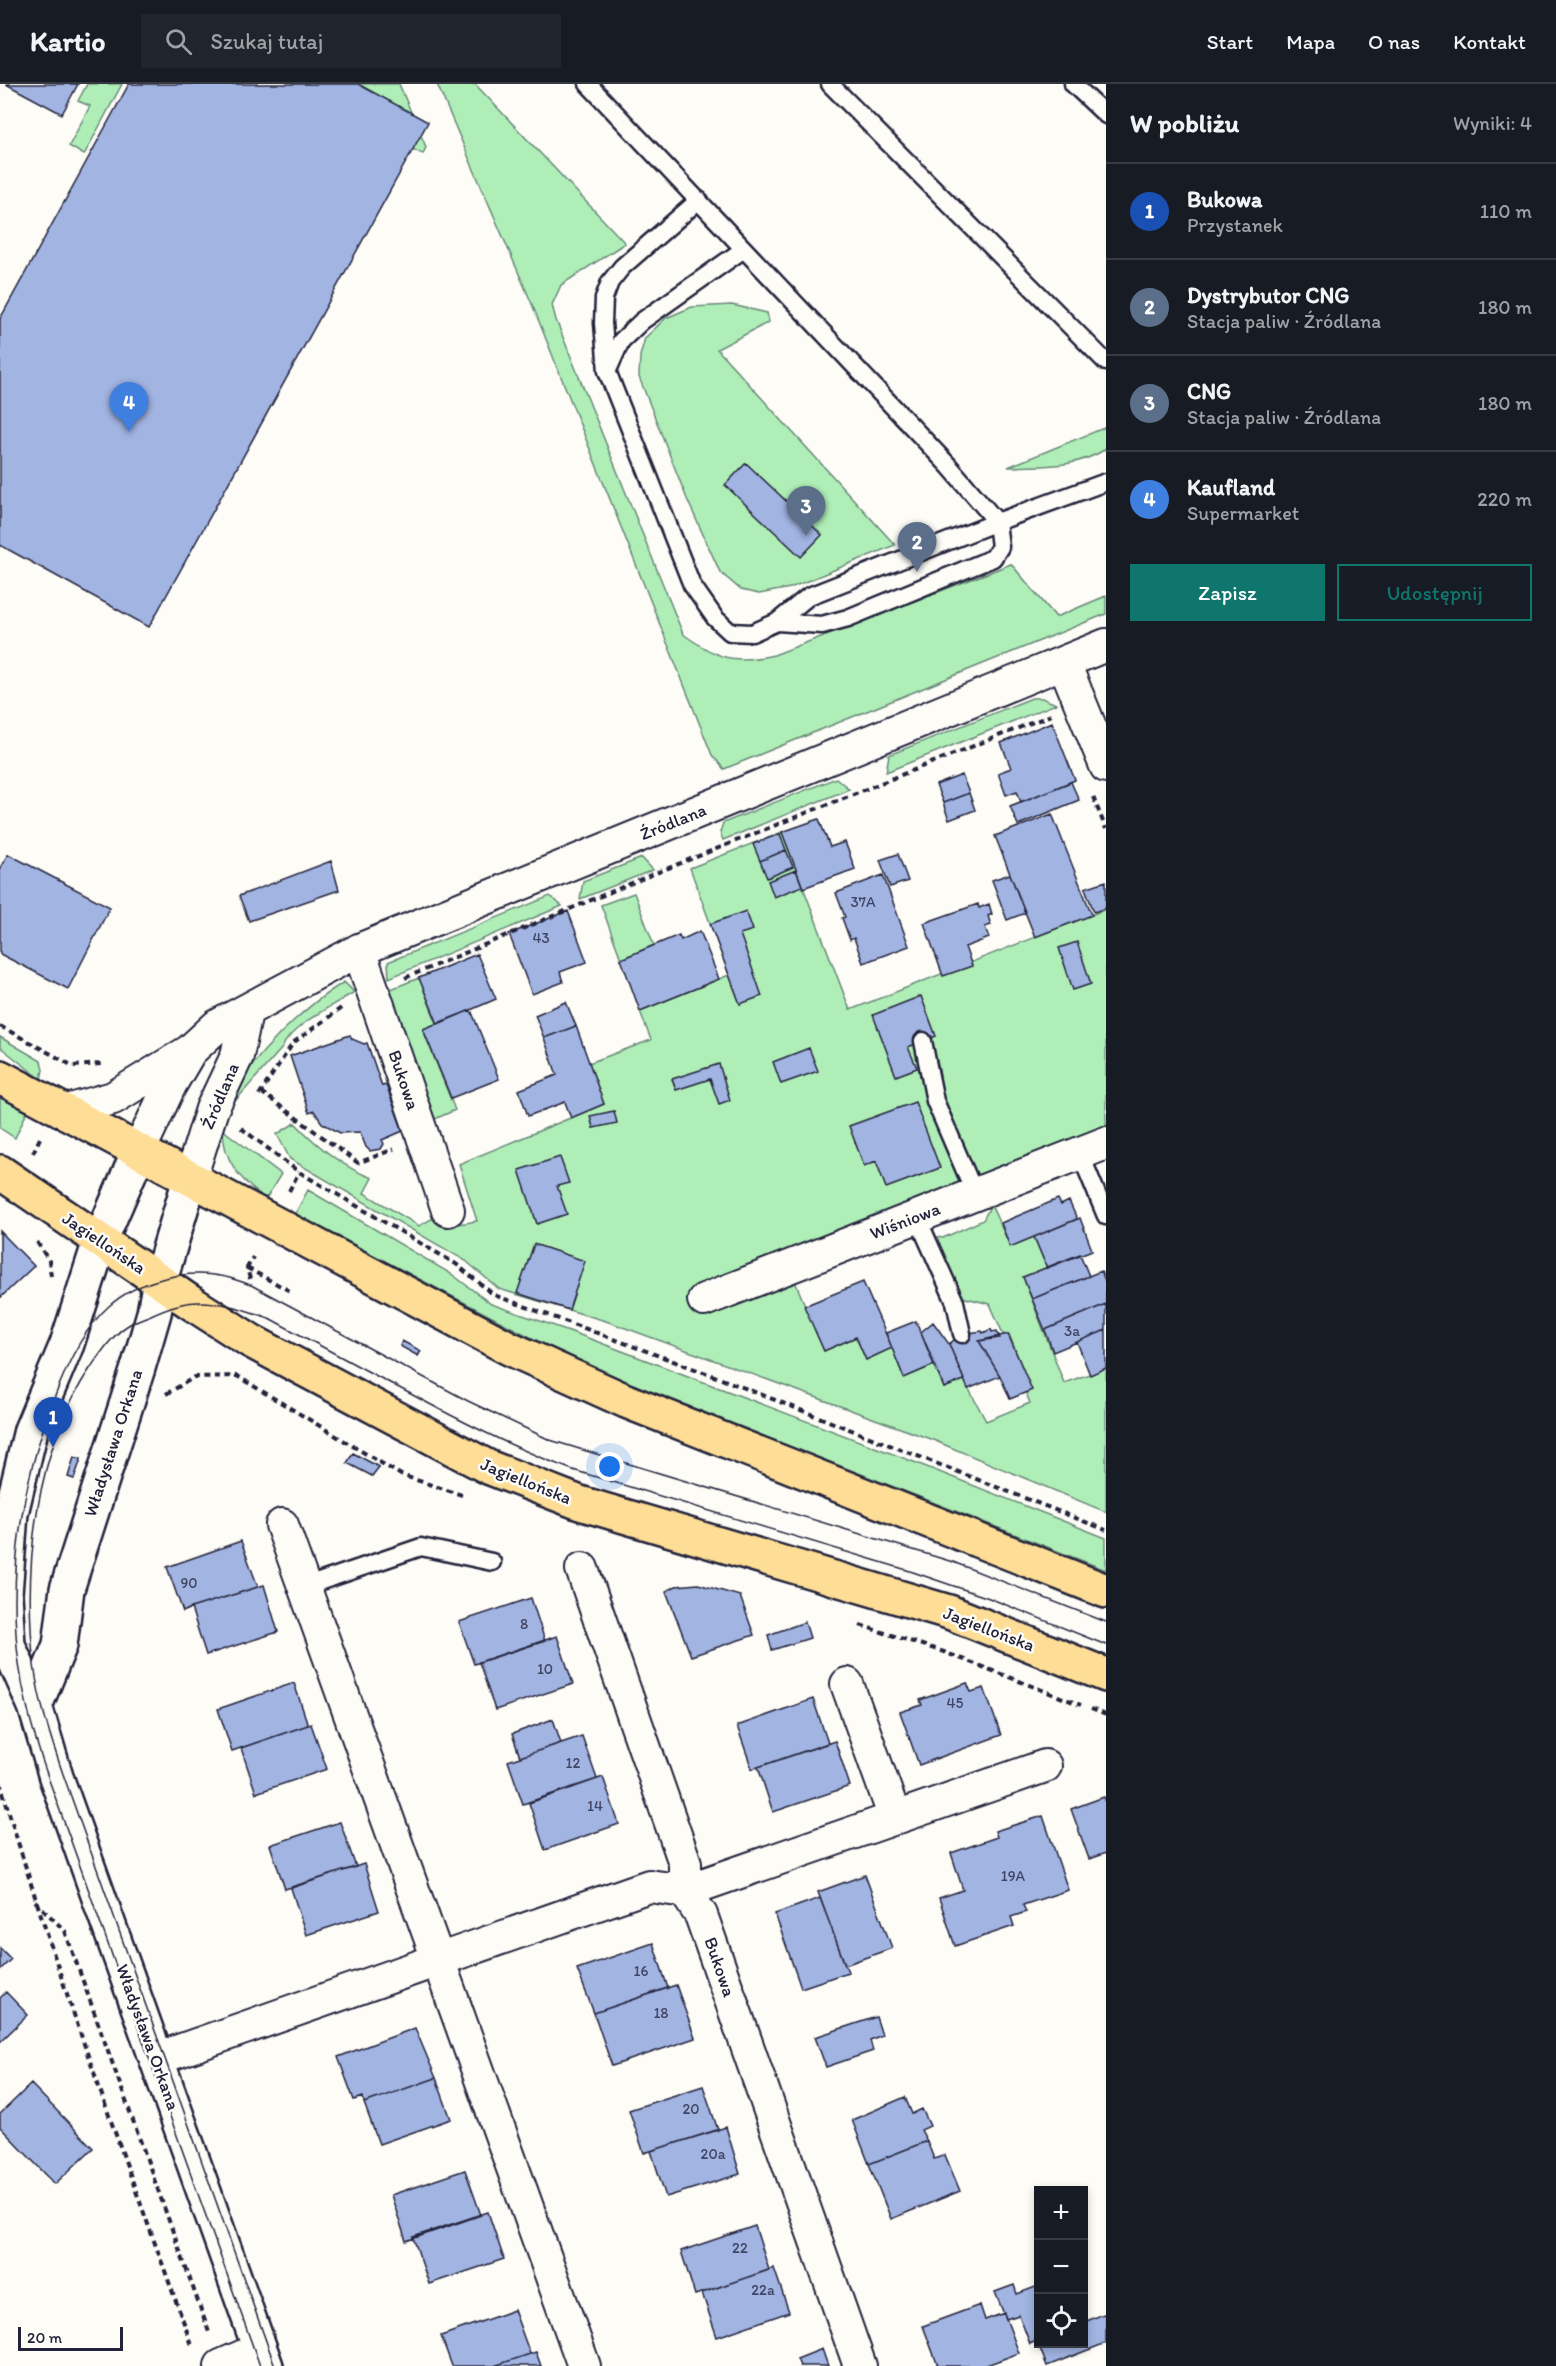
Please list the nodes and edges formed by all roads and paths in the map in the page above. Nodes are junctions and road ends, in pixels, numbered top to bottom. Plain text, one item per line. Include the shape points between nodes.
1 (588, 84) edge
2 (830, 84) edge
3 (1073, 84) edge
4 (1106, 115) edge
5 (699, 200) junction
6 (744, 249) junction
7 (1106, 362) edge
8 (607, 371) junction
9 (1106, 482) edge
10 (997, 522) junction
11 (777, 622) junction
12 (1106, 645) edge
13 (1064, 663) junction
14 (1060, 712) dead end
15 (1098, 776) edge
16 (1106, 829) edge
17 (359, 950) junction
18 (374, 991) junction
19 (246, 1012) junction
20 (0, 1026) edge
21 (923, 1041) dead end
22 (190, 1050) junction
23 (73, 1066) dead end
24 (0, 1077) edge
25 (261, 1092) junction
26 (255, 1101) dead end
27 (64, 1112) junction
28 (245, 1118) dead end
29 (397, 1148) dead end
30 (1093, 1148) edge
31 (139, 1151) junction
32 (0, 1172) edge
33 (299, 1172) junction
34 (190, 1179) junction
35 (975, 1194) junction
36 (286, 1195) dead end
37 (448, 1210) dead end
38 (1106, 1216) edge
39 (917, 1217) junction
40 (32, 1237) dead end
41 (100, 1241) junction
42 (253, 1257) dead end
43 (247, 1268) junction
44 (250, 1279) dead end
45 (160, 1280) junction
46 (51, 1282) dead end
47 (291, 1291) dead end
48 (704, 1300) dead end
49 (962, 1334) dead end
50 (282, 1525) dead end
51 (1106, 1530) edge
52 (492, 1562) dead end
53 (582, 1569) dead end
54 (304, 1587) junction
55 (1106, 1591) edge
56 (1106, 1675) edge
57 (847, 1684) dead end
58 (35, 1706) junction
59 (1045, 1766) dead end
60 (0, 1782) edge
61 (895, 1818) junction
62 (685, 1891) junction
63 (34, 1900) junction
64 (439, 1959) junction
65 (156, 2059) junction
66 (209, 2353) edge
67 (263, 2357) edge
68 (584, 2366) edge
69 (860, 2366) edge

1 - 5 lane
2 - 7 lane
3 - 4 lane
5 - 6 lane
5 - 8 lane via 610,282 604,298 603,322
6 - 8 lane via 642,321 621,341
6 - 10 lane
8 - 11 lane via 692,585 730,632 752,633
9 - 10 lane
10 - 11 lane via 809,596
10 - 11 lane via 1000,547 993,558 848,618 822,625
12 - 13 street, Źródlana
13 - 15 street
13 - 17 street, Źródlana
14 - 18 path via 673,866
15 - 16 path
17 - 18 street, Bukowa
17 - 19 street, Źródlana
18 - 25 path via 346,1004 293,1044
18 - 37 street, Bukowa
19 - 22 street, Źródlana via 217,1026
19 - 34 street, Źródlana via 237,1056 212,1109
20 - 23 path
21 - 35 lane via 935,1101
22 - 27 street, Źródlana via 113,1098
22 - 31 street, Źródlana
24 - 27 main road
25 - 26 path
25 - 29 path via 358,1163
27 - 31 main road
28 - 33 path via 240,1127
30 - 35 street, Wiśniowa
30 - 38 lane
31 - 34 main road
31 - 41 street, Władysława Orkana
32 - 41 main road, Jagiellońska
33 - 36 path
33 - 51 path via 456,1264 494,1295 714,1376
34 - 45 street, Władysława Orkana
34 - 55 main road via 509,1348 626,1401
35 - 39 street, Wiśniowa
39 - 48 street, Wiśniowa
39 - 49 lane via 955,1302
40 - 46 path via 49,1261
41 - 45 main road, Jagiellońska
41 - 58 street, Władysława Orkana via 67,1344 31,1430 11,1513 5,1594 8,1645
42 - 43 path
43 - 44 path
43 - 47 path
45 - 56 main road, Jagiellońska via 251,1341 488,1467 580,1503 948,1612
45 - 58 street, Władysława Orkana via 136,1374 67,1589 60,1645
50 - 54 street
52 - 54 lane via 421,1547
53 - 62 street via 685,1863
54 - 64 street
57 - 61 street
58 - 65 street, Władysława Orkana via 56,1777
59 - 61 street
60 - 63 path
61 - 62 street
62 - 64 street via 649,1886
62 - 69 street, Bukowa via 701,1915
63 - 66 path via 75,2023
63 - 66 path via 65,1931
64 - 65 street
64 - 68 street
65 - 67 street, Władysława Orkana
66 - 67 street

